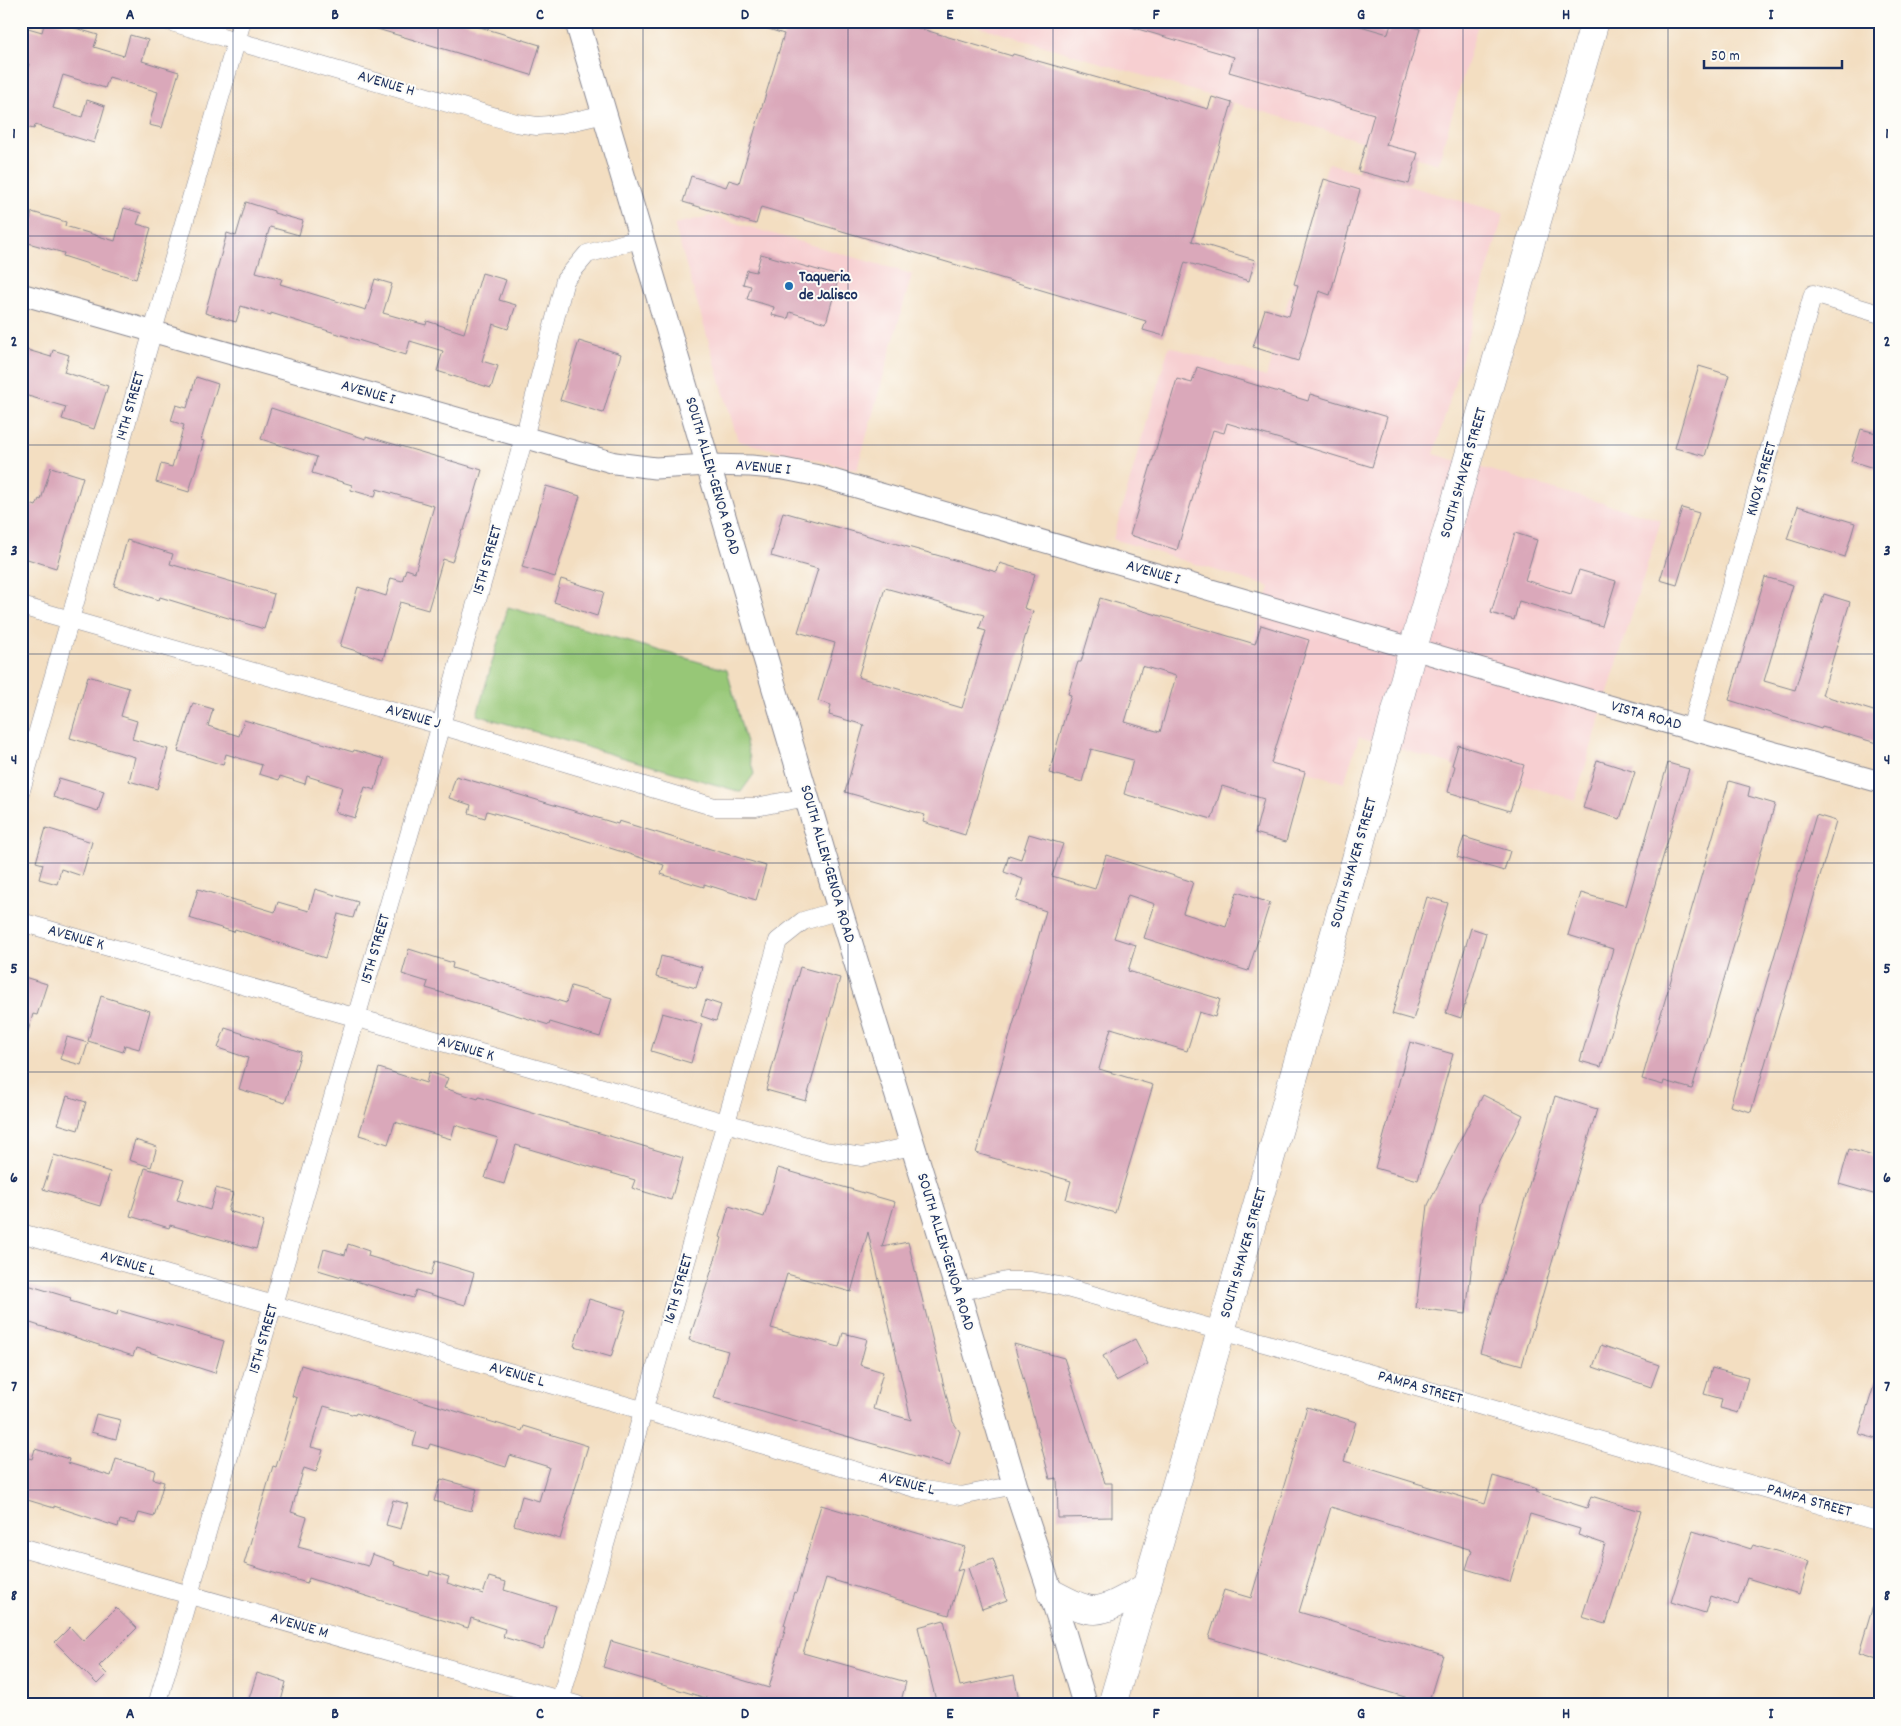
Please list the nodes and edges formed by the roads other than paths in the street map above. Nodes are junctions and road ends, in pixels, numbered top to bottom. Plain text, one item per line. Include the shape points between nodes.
1 (168, 21) edge
2 (242, 21) edge
3 (577, 21) edge
4 (1595, 21) edge
5 (236, 40) junction
6 (605, 114) junction
7 (642, 238) junction
8 (21, 294) edge
9 (1880, 314) edge
10 (152, 332) junction
11 (524, 438) junction
12 (709, 465) junction
13 (21, 606) edge
14 (70, 620) junction
15 (1413, 648) junction
16 (440, 725) junction
17 (1691, 729) junction
18 (1880, 782) edge
19 (21, 790) edge
20 (807, 798) junction
21 (840, 910) junction
22 (21, 922) edge
23 (356, 1017) junction
24 (726, 1123) junction
25 (912, 1146) junction
26 (21, 1233) edge
27 (958, 1292) junction
28 (274, 1306) junction
29 (1222, 1331) junction
30 (643, 1411) junction
31 (1015, 1484) junction
32 (1880, 1522) edge
33 (21, 1547) edge
34 (1147, 1587) junction
35 (1051, 1593) junction
36 (190, 1595) junction
37 (565, 1703) edge
38 (157, 1705) edge
39 (1085, 1705) edge
40 (1112, 1705) edge

1 - 5 street, AVENUE H
2 - 5 street, 14TH STREET
3 - 6 main road, SOUTH ALLEN-GENOA ROAD
4 - 15 main road, SOUTH SHAVER STREET
5 - 6 street, AVENUE H via 516,123 537,126 561,124
5 - 10 street, 14TH STREET
6 - 7 main road, SOUTH ALLEN-GENOA ROAD
7 - 11 street, 15TH STREET via 587,254 565,280
7 - 12 main road, SOUTH ALLEN-GENOA ROAD
8 - 10 street, AVENUE I
9 - 17 street, KNOX STREET via 1814,294
10 - 11 street, AVENUE I
10 - 14 street, 14TH STREET
11 - 12 street, AVENUE I via 614,463 655,468
11 - 16 street, 15TH STREET
12 - 15 street, AVENUE I via 784,469 819,476
12 - 20 main road, SOUTH ALLEN-GENOA ROAD
13 - 14 street, AVENUE J
14 - 16 street, AVENUE J
14 - 19 street, 14TH STREET
15 - 17 street, VISTA ROAD
15 - 29 main road, SOUTH SHAVER STREET
16 - 20 street, AVENUE J via 715,807 756,807
16 - 23 street, 15TH STREET
17 - 18 street, VISTA ROAD
20 - 21 main road, SOUTH ALLEN-GENOA ROAD
21 - 24 street, 16TH STREET via 803,921 778,941
21 - 25 main road, SOUTH ALLEN-GENOA ROAD
22 - 23 street, AVENUE K
23 - 24 street, AVENUE K
23 - 28 street, 15TH STREET
24 - 25 street, AVENUE K via 824,1151 862,1157
24 - 30 street, 16TH STREET
25 - 27 main road, SOUTH ALLEN-GENOA ROAD
26 - 28 street, AVENUE L
27 - 29 street, PAMPA STREET via 1006,1281 1031,1280
27 - 31 main road, SOUTH ALLEN-GENOA ROAD
28 - 30 street, AVENUE L
28 - 36 street, 15TH STREET
29 - 32 street, PAMPA STREET
29 - 34 main road, SOUTH SHAVER STREET
30 - 31 street, AVENUE L via 919,1489 961,1496
30 - 37 street, 16TH STREET
31 - 35 main road, SOUTH ALLEN-GENOA ROAD
33 - 36 street, AVENUE M
34 - 35 main road via 1095,1610
34 - 40 main road, SOUTH SHAVER STREET
35 - 39 main road, SOUTH ALLEN-GENOA ROAD
36 - 37 street, AVENUE M
36 - 38 street, 15TH STREET

